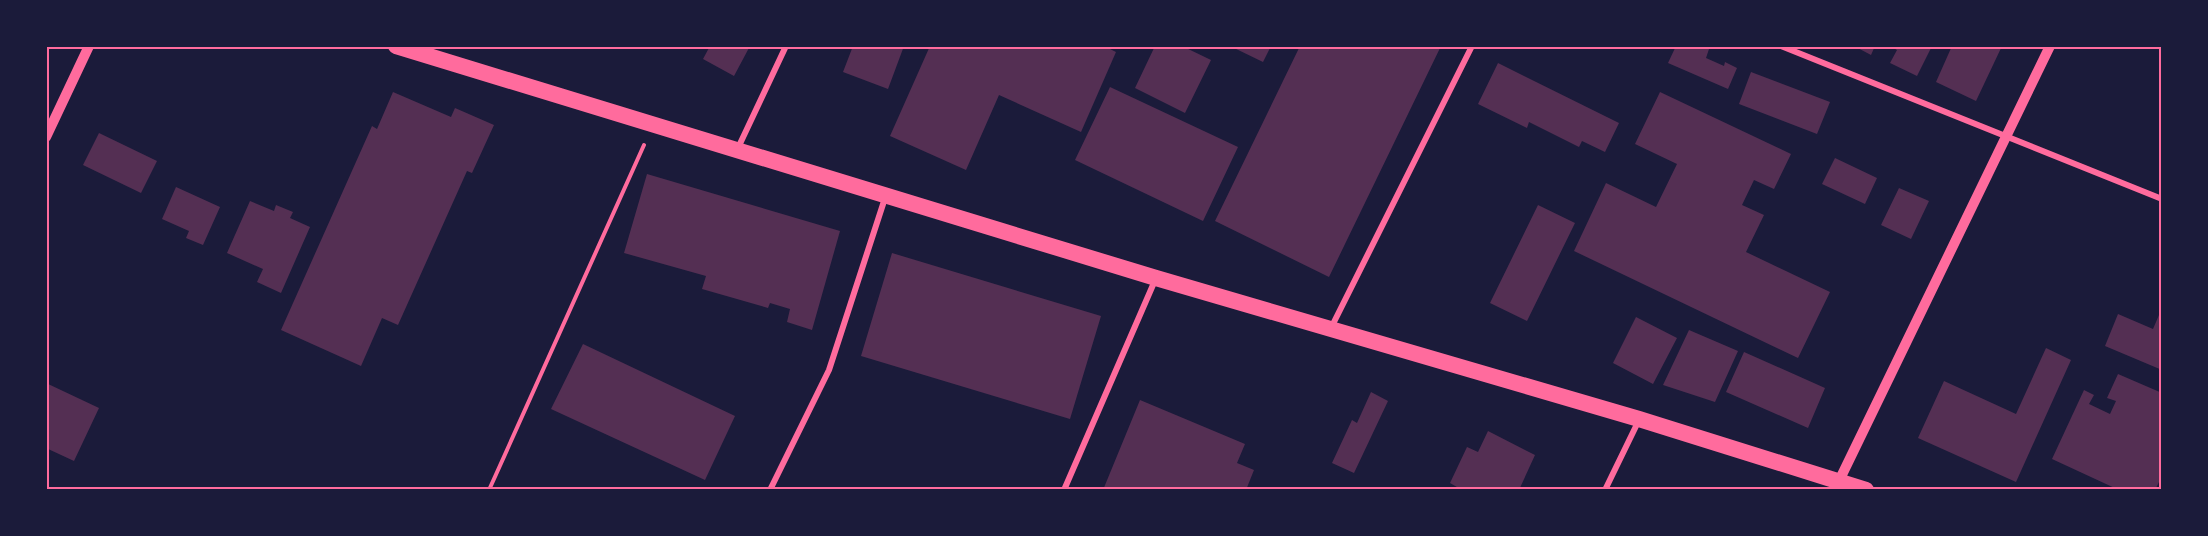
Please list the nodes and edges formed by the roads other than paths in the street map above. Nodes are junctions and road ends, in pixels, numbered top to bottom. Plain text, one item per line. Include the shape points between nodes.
1 (89, 46) edge
2 (396, 46) edge
3 (786, 46) edge
4 (1472, 46) edge
5 (1781, 46) edge
6 (2050, 46) edge
7 (46, 137) edge
8 (2006, 137) junction
9 (736, 151) junction
10 (886, 195) junction
11 (2162, 199) edge
12 (1156, 278) junction
13 (1331, 328) junction
14 (1639, 419) junction
15 (1839, 481) junction
16 (770, 489) edge
17 (1064, 489) edge
18 (1605, 489) edge
19 (1866, 489) edge

1 - 7 street
2 - 9 highway
3 - 9 street
4 - 13 street
5 - 8 street
6 - 8 street
8 - 11 street
8 - 15 street
9 - 10 highway
10 - 12 highway
10 - 16 street via 829,370
12 - 13 highway
12 - 17 street
13 - 14 highway
14 - 15 highway
14 - 18 street
15 - 19 highway

